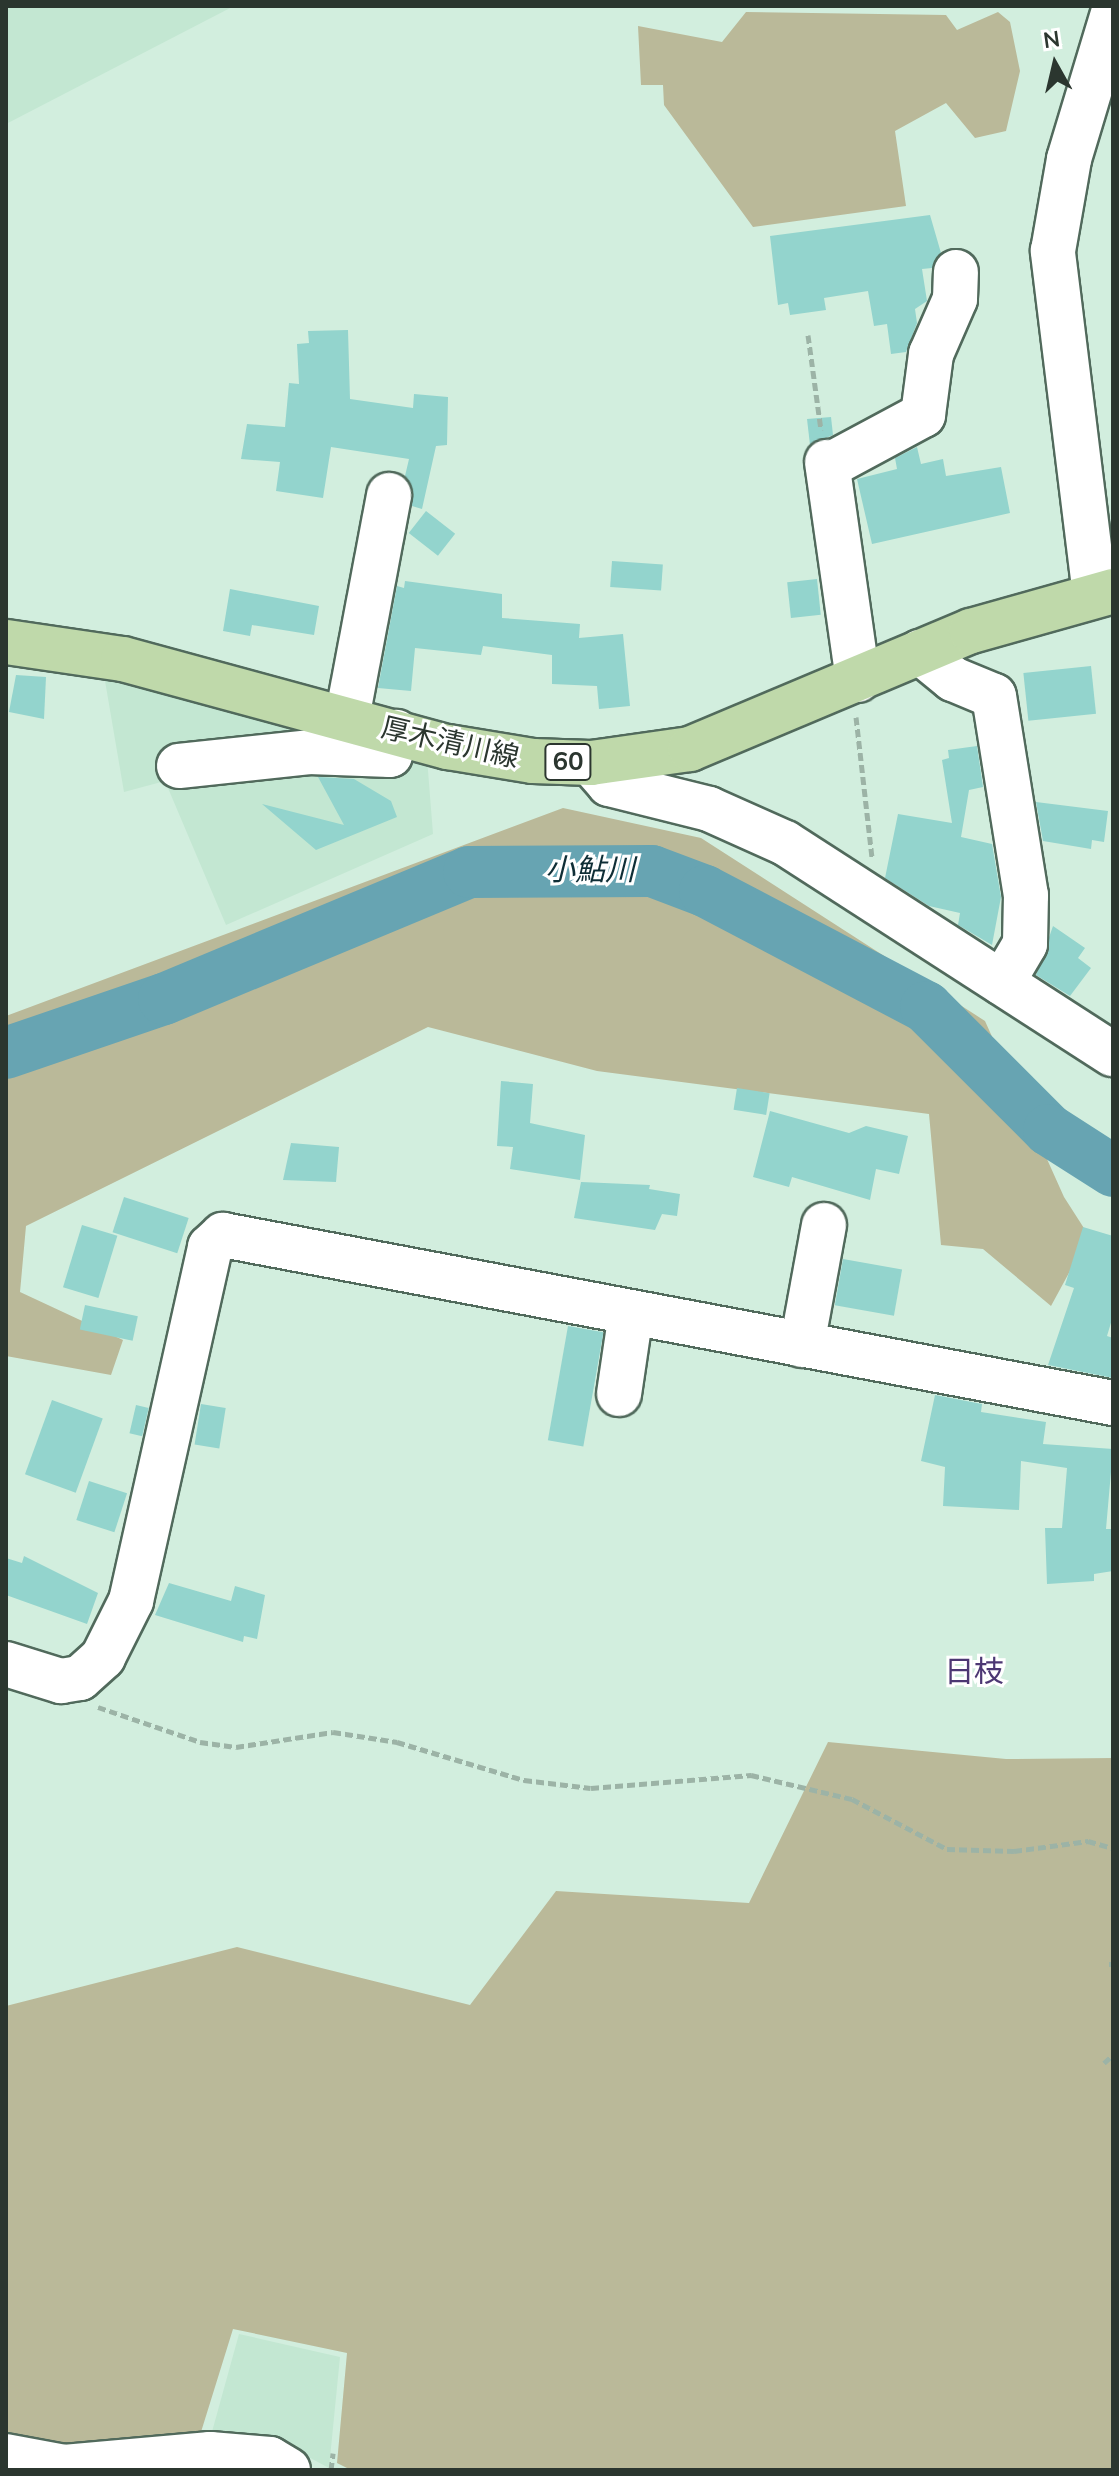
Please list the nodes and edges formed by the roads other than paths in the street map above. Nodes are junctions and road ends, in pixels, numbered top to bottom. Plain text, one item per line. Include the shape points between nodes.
1 (1113, 13) edge
2 (956, 272) dead end
3 (389, 495) dead end
4 (1104, 593) edge
5 (6, 642) edge
6 (920, 652) junction
7 (858, 680) junction
8 (347, 718) junction
9 (396, 732) junction
10 (591, 763) junction
11 (179, 766) dead end
12 (1002, 983) junction
13 (1113, 1054) edge
14 (824, 1225) dead end
15 (631, 1313) junction
16 (802, 1345) junction
17 (619, 1394) dead end
18 (1113, 1403) edge
19 (6, 1664) edge
20 (6, 2456) edge
21 (288, 2470) edge

1 - 4 street via 1069,159 1053,251
2 - 7 street via 955,299 931,354 923,415 828,464
3 - 8 street
4 - 6 main road, 厚木清川線 / 60
5 - 8 main road, 厚木清川線 / 60 via 123,659
6 - 7 main road, 厚木清川線 / 60
6 - 12 street via 953,679 994,696 1026,895 1025,944
7 - 10 main road, 厚木清川線 / 60 via 690,749
8 - 9 main road, 厚木清川線 / 60
9 - 10 main road, 厚木清川線 / 60 via 519,759
9 - 11 street via 390,755 309,752
10 - 12 street via 609,784 709,809 785,843
12 - 13 street
14 - 16 street
15 - 16 street
15 - 17 street
15 - 19 street via 223,1235 210,1247 131,1601 103,1657 80,1678 61,1681
16 - 18 street
20 - 21 street via 64,2467 210,2454 270,2459

